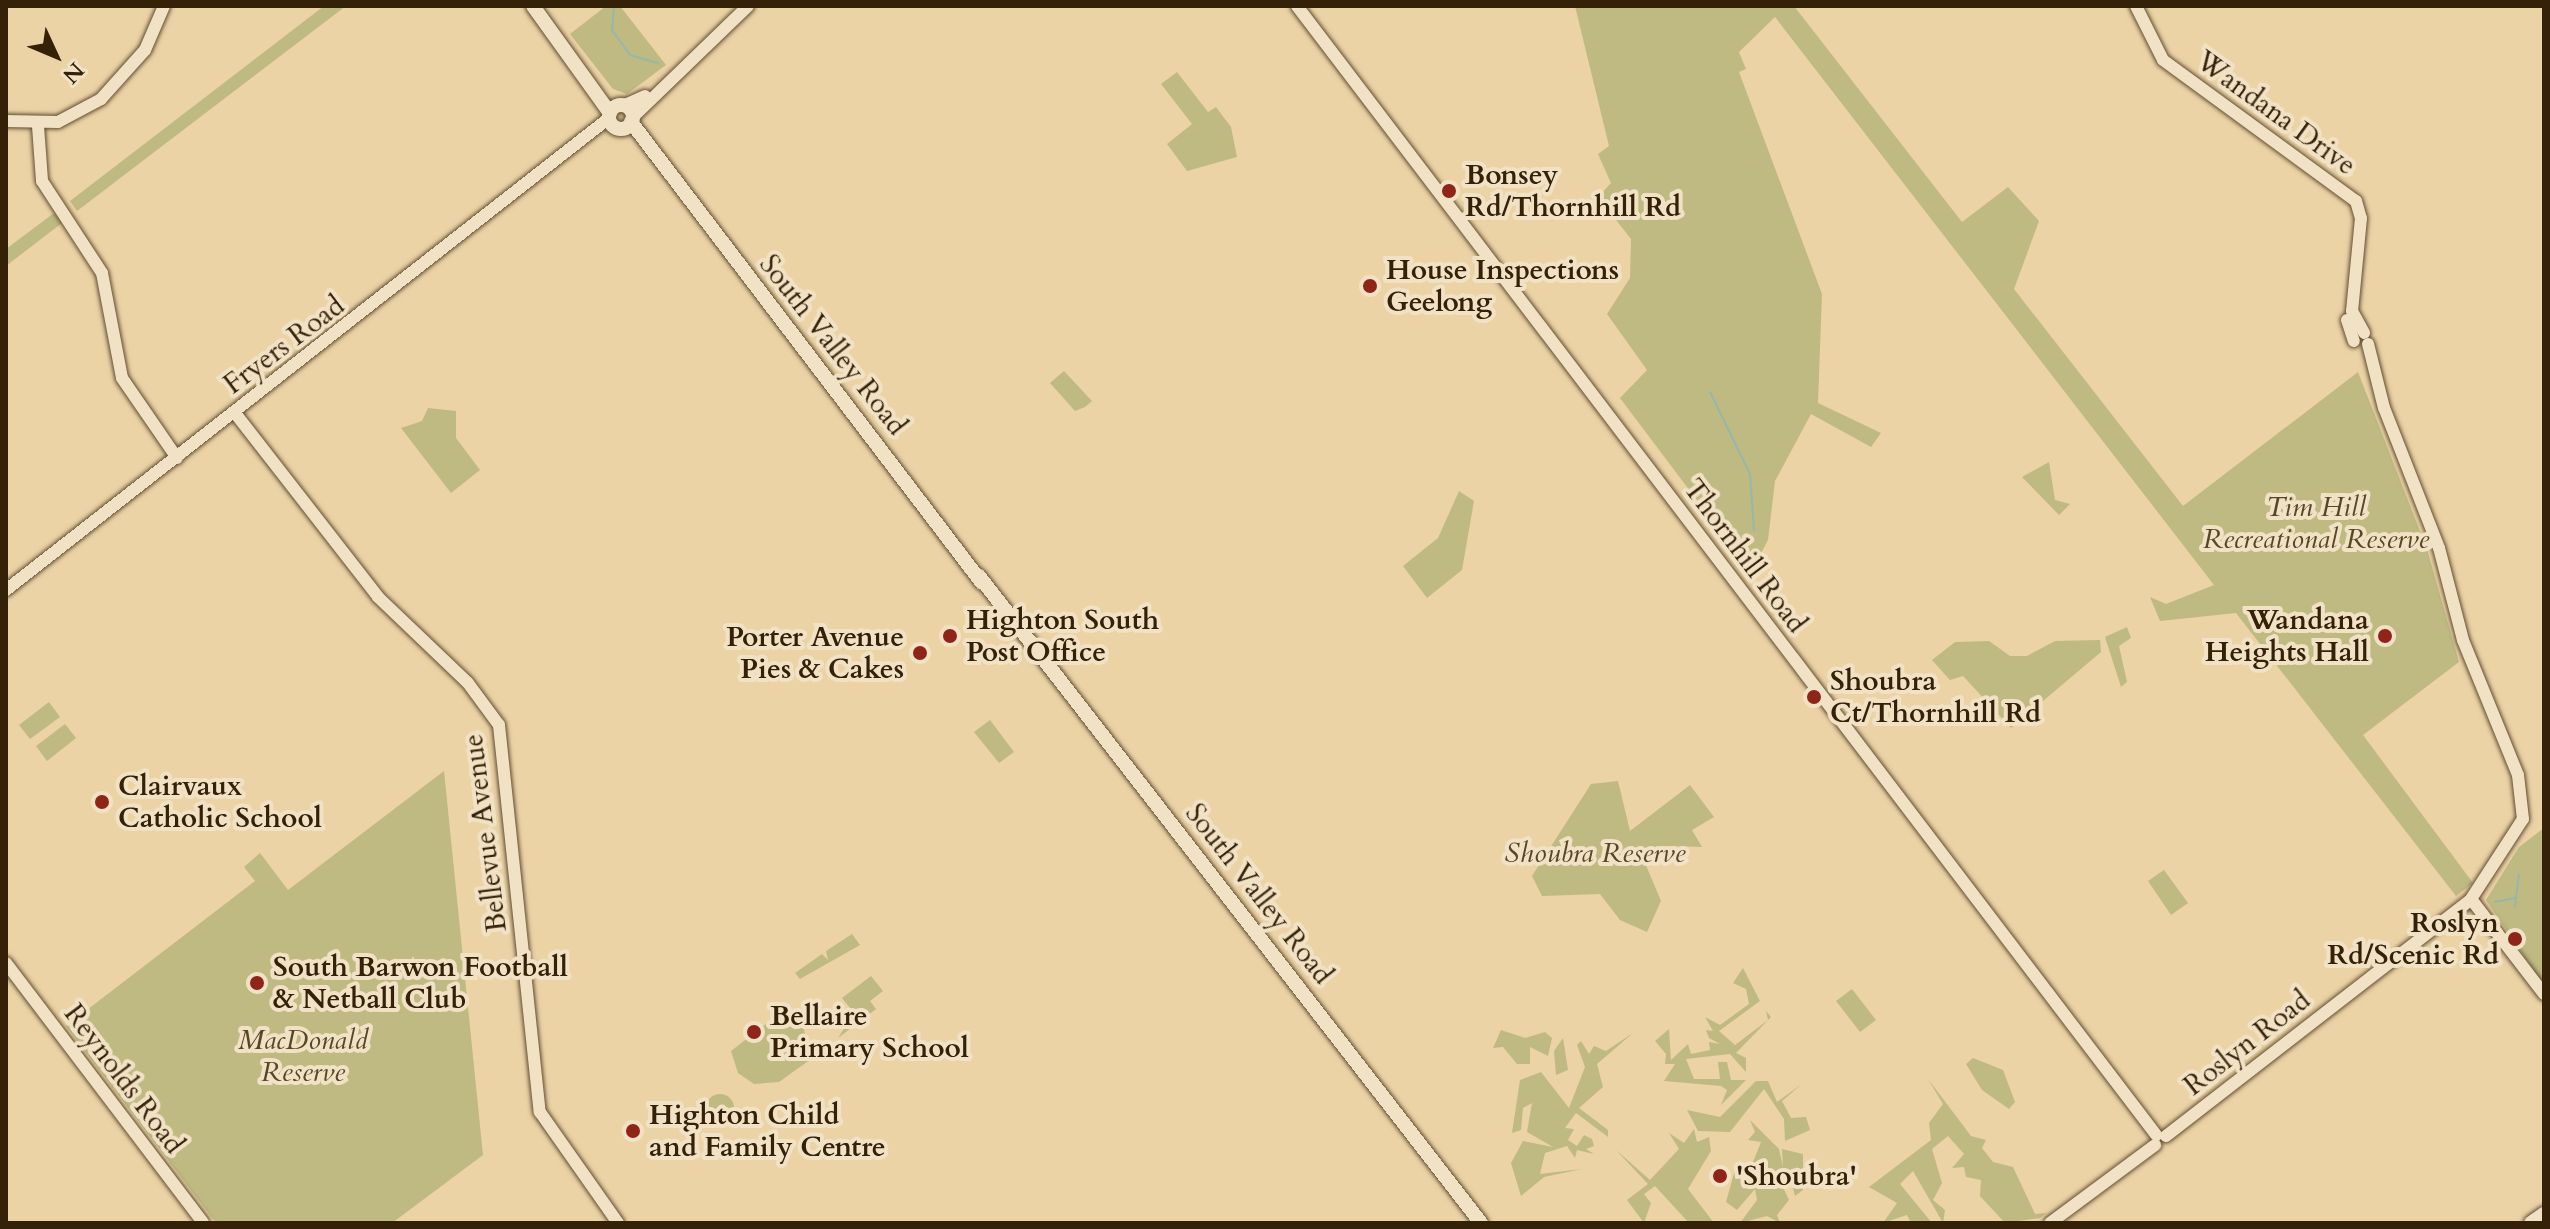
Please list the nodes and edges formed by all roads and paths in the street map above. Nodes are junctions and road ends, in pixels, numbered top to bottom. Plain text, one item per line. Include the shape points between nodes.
1 (164, 6) edge
2 (533, 6) edge
3 (748, 6) edge
4 (1297, 6) edge
5 (2136, 6) edge
6 (621, 117) junction
7 (6, 121) edge
8 (38, 126) junction
9 (235, 413) junction
10 (177, 458) junction
11 (6, 590) edge
12 (2471, 899) junction
13 (6, 963) edge
14 (2544, 994) edge
15 (2159, 1138) junction
16 (2544, 1214) edge
17 (203, 1223) edge
18 (618, 1223) edge
19 (1481, 1223) edge
20 (2050, 1223) edge
21 (2531, 1223) edge

1 - 8 street via 145,50 117,86 86,110
2 - 6 main road, South Valley Road
3 - 6 street
4 - 15 street, Thornhill Road
5 - 12 street, Wandana Drive via 2163,60 2354,199 2361,218 2348,315 2524,794 2517,832
6 - 9 street, Fryers Road
6 - 19 main road, South Valley Road
7 - 8 street
8 - 10 street via 42,181 102,273 122,378
9 - 10 street, Fryers Road
9 - 18 street, Bellevue Avenue via 386,606 468,683 499,725 540,1112
10 - 11 street, Fryers Road
12 - 14 street
12 - 15 street, Roslyn Road
13 - 17 street, Reynolds Road
15 - 20 street, Roslyn Road
16 - 21 main road

